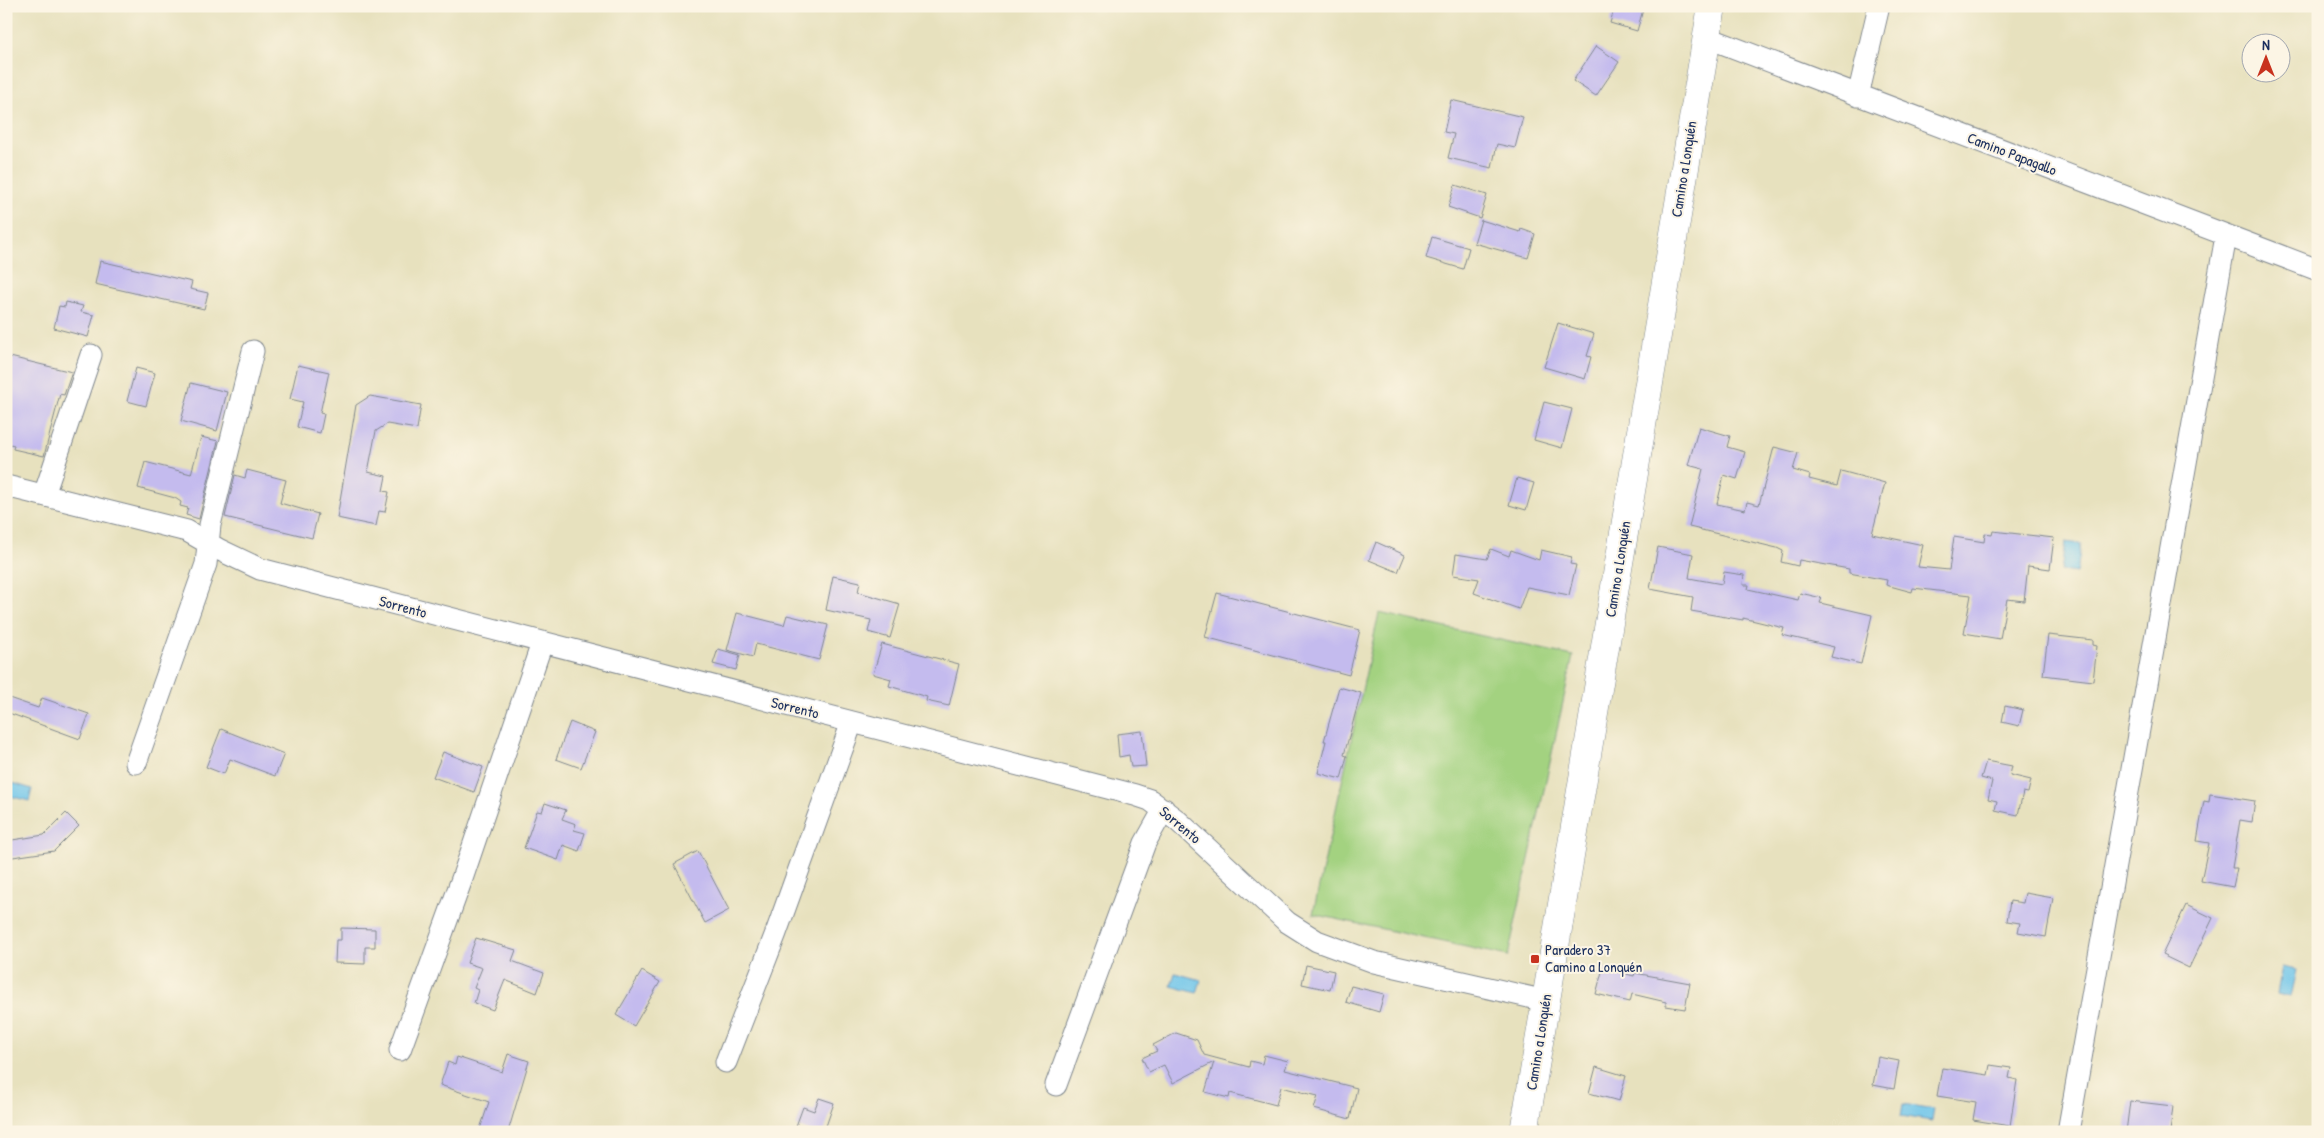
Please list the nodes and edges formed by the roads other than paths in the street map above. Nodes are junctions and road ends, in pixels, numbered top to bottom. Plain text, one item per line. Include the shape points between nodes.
1 (1712, 6) edge
2 (1879, 6) edge
3 (1706, 37) junction
4 (1858, 96) junction
5 (2226, 236) junction
6 (2318, 270) edge
7 (253, 351) dead end
8 (90, 355) dead end
9 (6, 486) edge
10 (44, 495) junction
11 (209, 543) junction
12 (542, 643) junction
13 (852, 722) junction
14 (136, 763) dead end
15 (1164, 809) junction
16 (1546, 1001) junction
17 (400, 1050) dead end
18 (726, 1062) dead end
19 (1056, 1085) dead end
20 (1524, 1132) edge
21 (2068, 1132) edge

1 - 3 main road, Camino a Lonquén
2 - 4 street
3 - 4 street, Camino Papagallo
3 - 16 main road, Camino a Lonquén
4 - 5 street, Camino Papagallo
5 - 6 street, Camino Papagallo
5 - 21 street
7 - 11 street via 210,525
8 - 10 street
9 - 10 street, Sorrento
10 - 11 street, Sorrento via 161,523 187,531
11 - 12 street, Sorrento via 260,569
11 - 14 street via 206,564
12 - 13 street, Sorrento
12 - 17 street
13 - 15 street, Sorrento via 1135,795
13 - 18 street
15 - 16 street, Sorrento via 1287,922 1317,941 1374,962
15 - 19 street via 1145,843
16 - 20 main road, Camino a Lonquén

